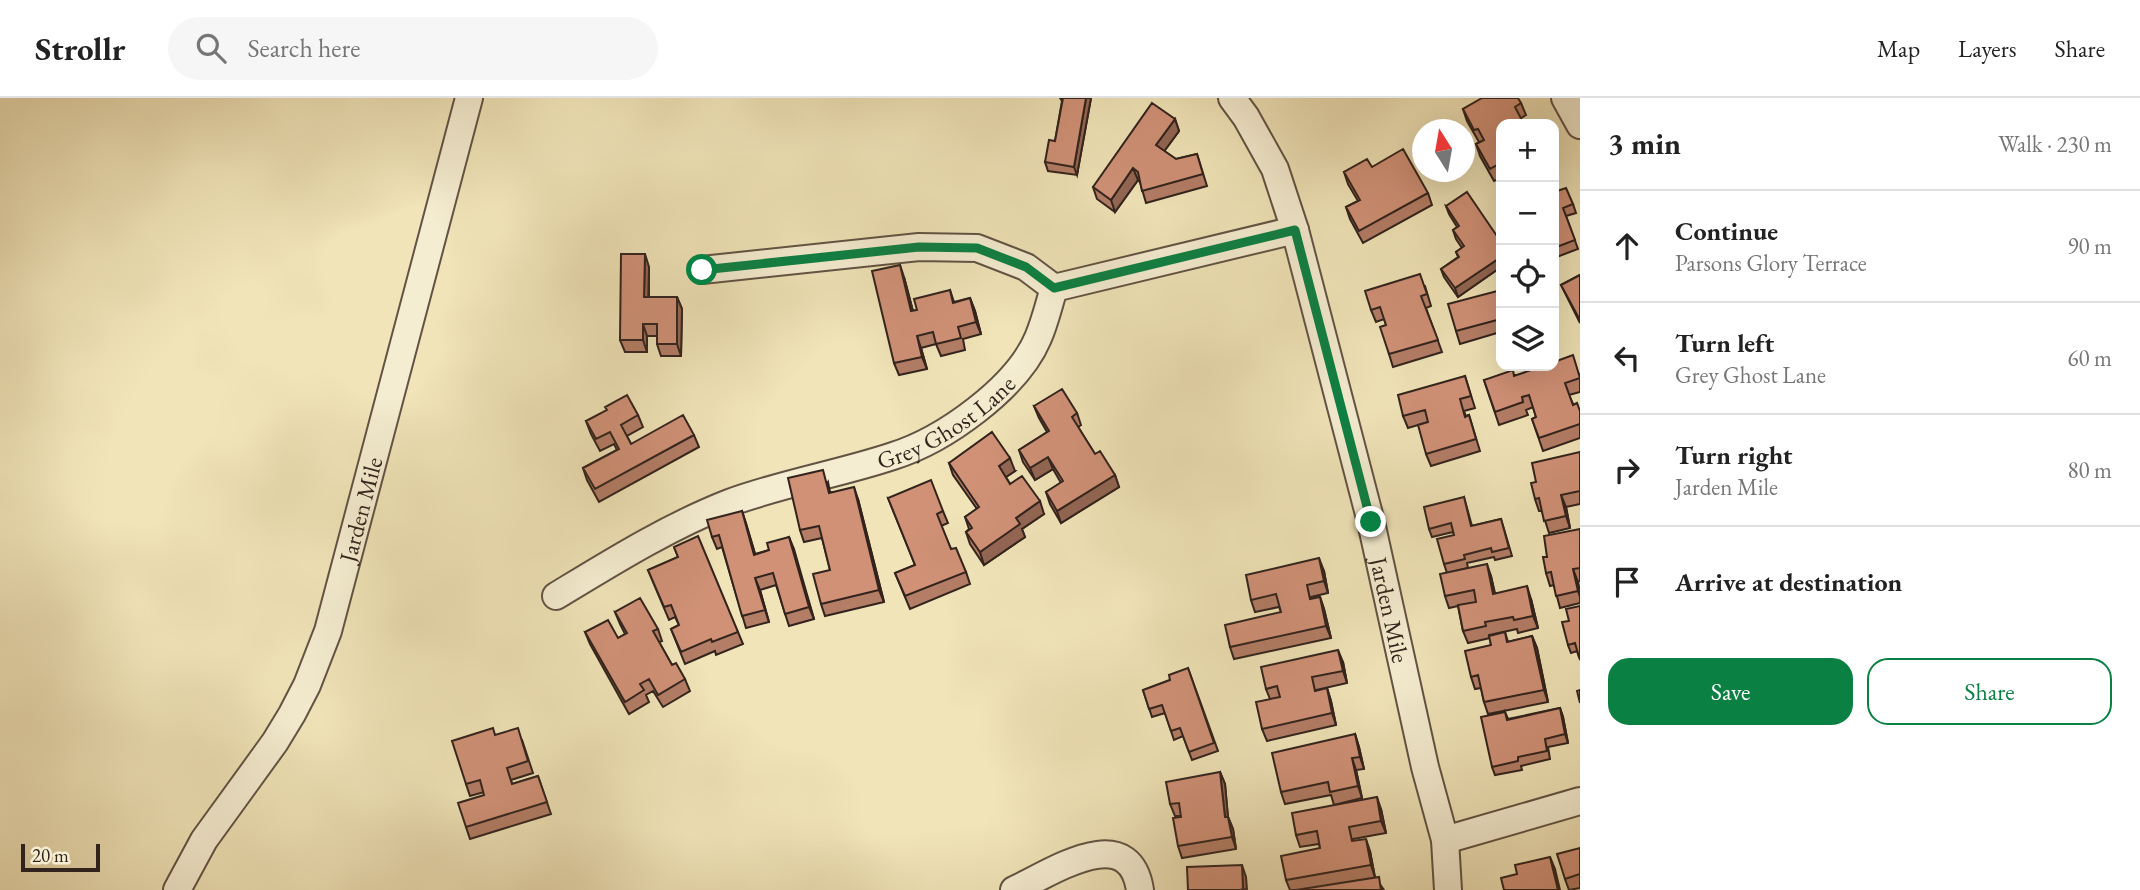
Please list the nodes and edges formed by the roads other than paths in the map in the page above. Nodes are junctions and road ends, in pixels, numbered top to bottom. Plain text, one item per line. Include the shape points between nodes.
1 (469, 98) edge
2 (1232, 98) edge
3 (1565, 98) edge
4 (1580, 125) edge
5 (1295, 230) junction
6 (702, 270) dead end
7 (1054, 288) junction
8 (556, 596) dead end
9 (1580, 801) edge
10 (1445, 840) junction
11 (177, 890) edge
12 (1014, 890) edge
13 (1140, 890) edge
14 (1448, 890) edge

1 - 11 street, Jarden Mile via 328,631 292,714 204,840
2 - 5 street, Jarden Mile via 1275,169
3 - 4 street
5 - 7 street
5 - 10 street, Jarden Mile via 1371,522
6 - 7 street via 919,247 977,248 1026,267
7 - 8 street, Grey Ghost Lane via 1038,339 1022,366 996,396 949,429 895,456 727,504 649,540
9 - 10 street
10 - 14 street, Jarden Mile
12 - 13 street via 1096,853 1120,856 1131,864

